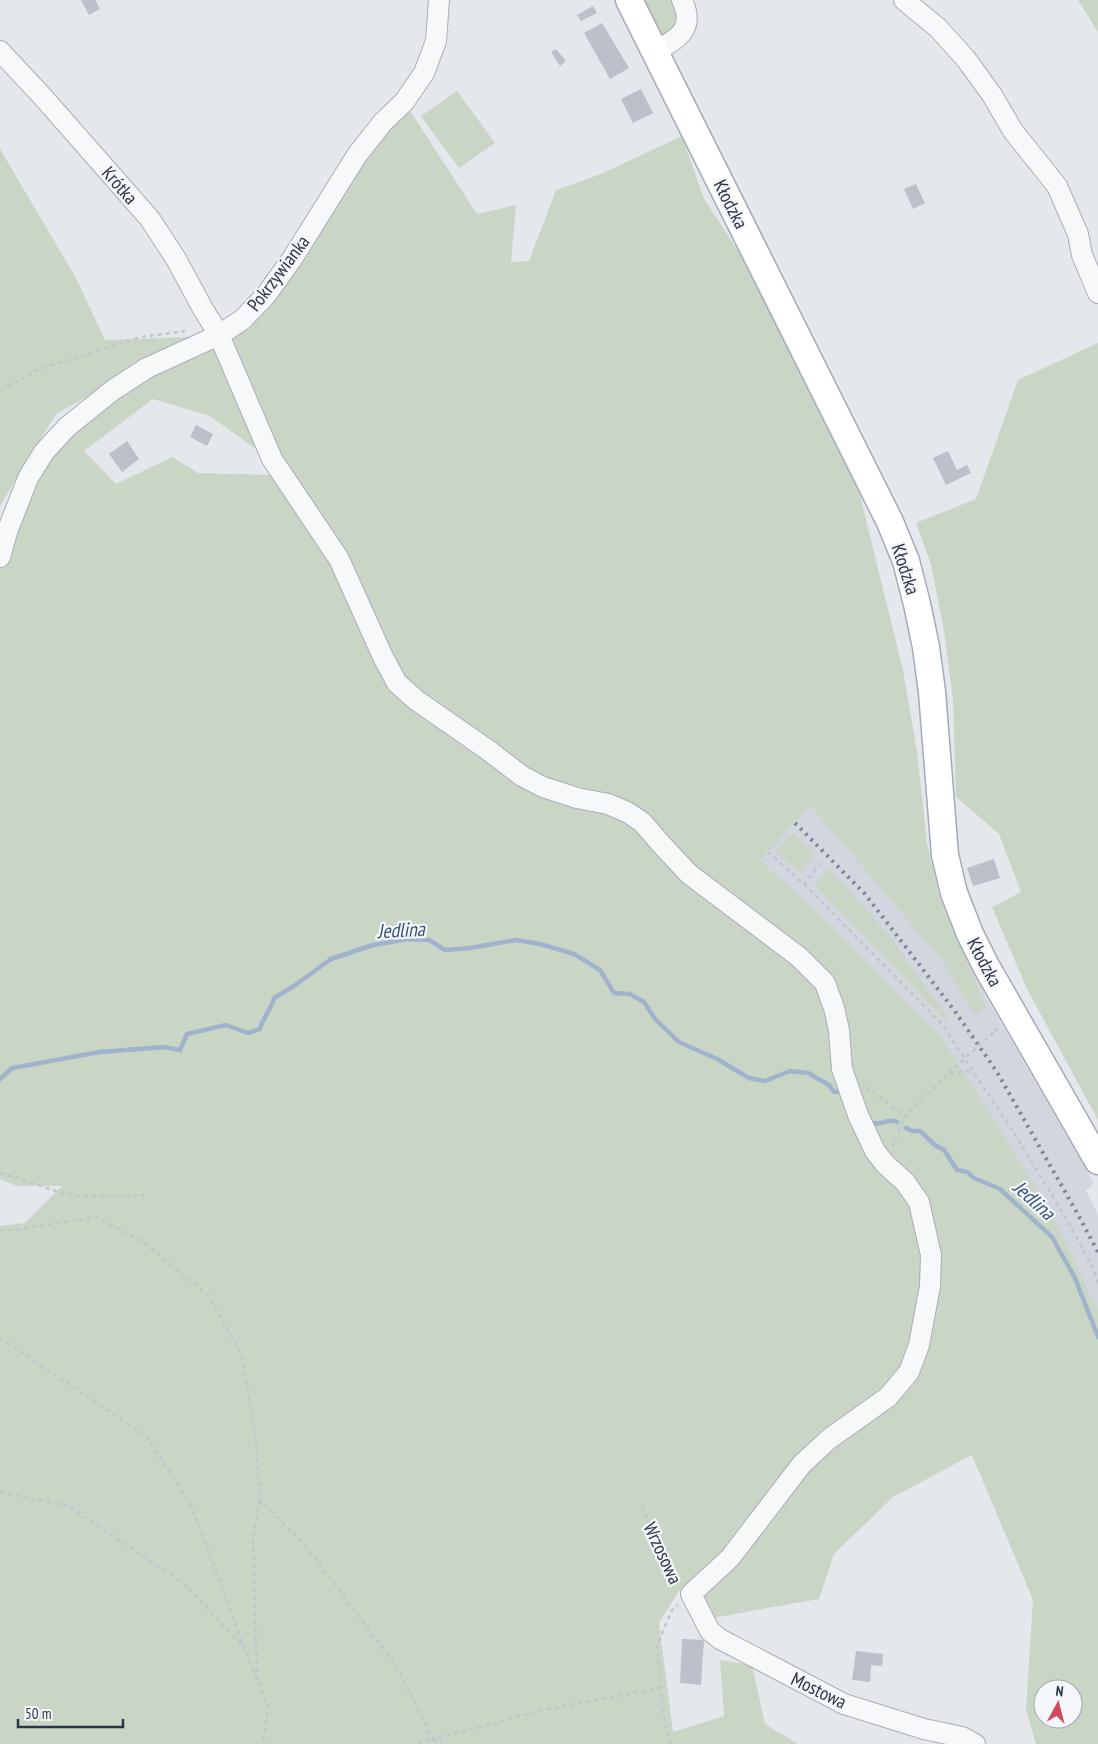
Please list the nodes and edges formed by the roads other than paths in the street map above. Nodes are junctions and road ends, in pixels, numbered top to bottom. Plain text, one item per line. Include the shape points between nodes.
1 (440, 0) edge
2 (629, 0) edge
3 (682, 0) edge
4 (904, 0) edge
5 (0, 51) edge
6 (654, 52) junction
7 (1098, 293) edge
8 (219, 335) junction
9 (0, 557) edge
10 (1098, 1161) edge
11 (687, 1597) joint
12 (975, 1744) edge

1 - 8 street, Pokrzywianka via 436,41 424,73 404,102 382,122 357,155 266,296 242,320
2 - 6 main road, Kłodzka
3 - 6 street via 688,14 684,29 675,40
4 - 7 street via 938,28 966,59 1013,130 1057,186 1076,228 1082,255
5 - 8 street, Krótka via 150,219
6 - 10 main road, Kłodzka via 890,522 918,604 926,647 945,855 954,893 986,966
8 - 9 street, Pokrzywianka via 147,368 67,427 44,452 28,478
8 - 11 street, Krótka via 272,459 339,559 398,683 416,700 522,776 543,787 608,804 642,822 690,874 800,957 825,983 839,1030 842,1069 875,1151 906,1182 920,1202 931,1255 930,1286 919,1345 909,1372 888,1397 829,1438 802,1464 730,1558
11 - 12 street, Mostowa via 720,1639 844,1704 924,1729 962,1737

